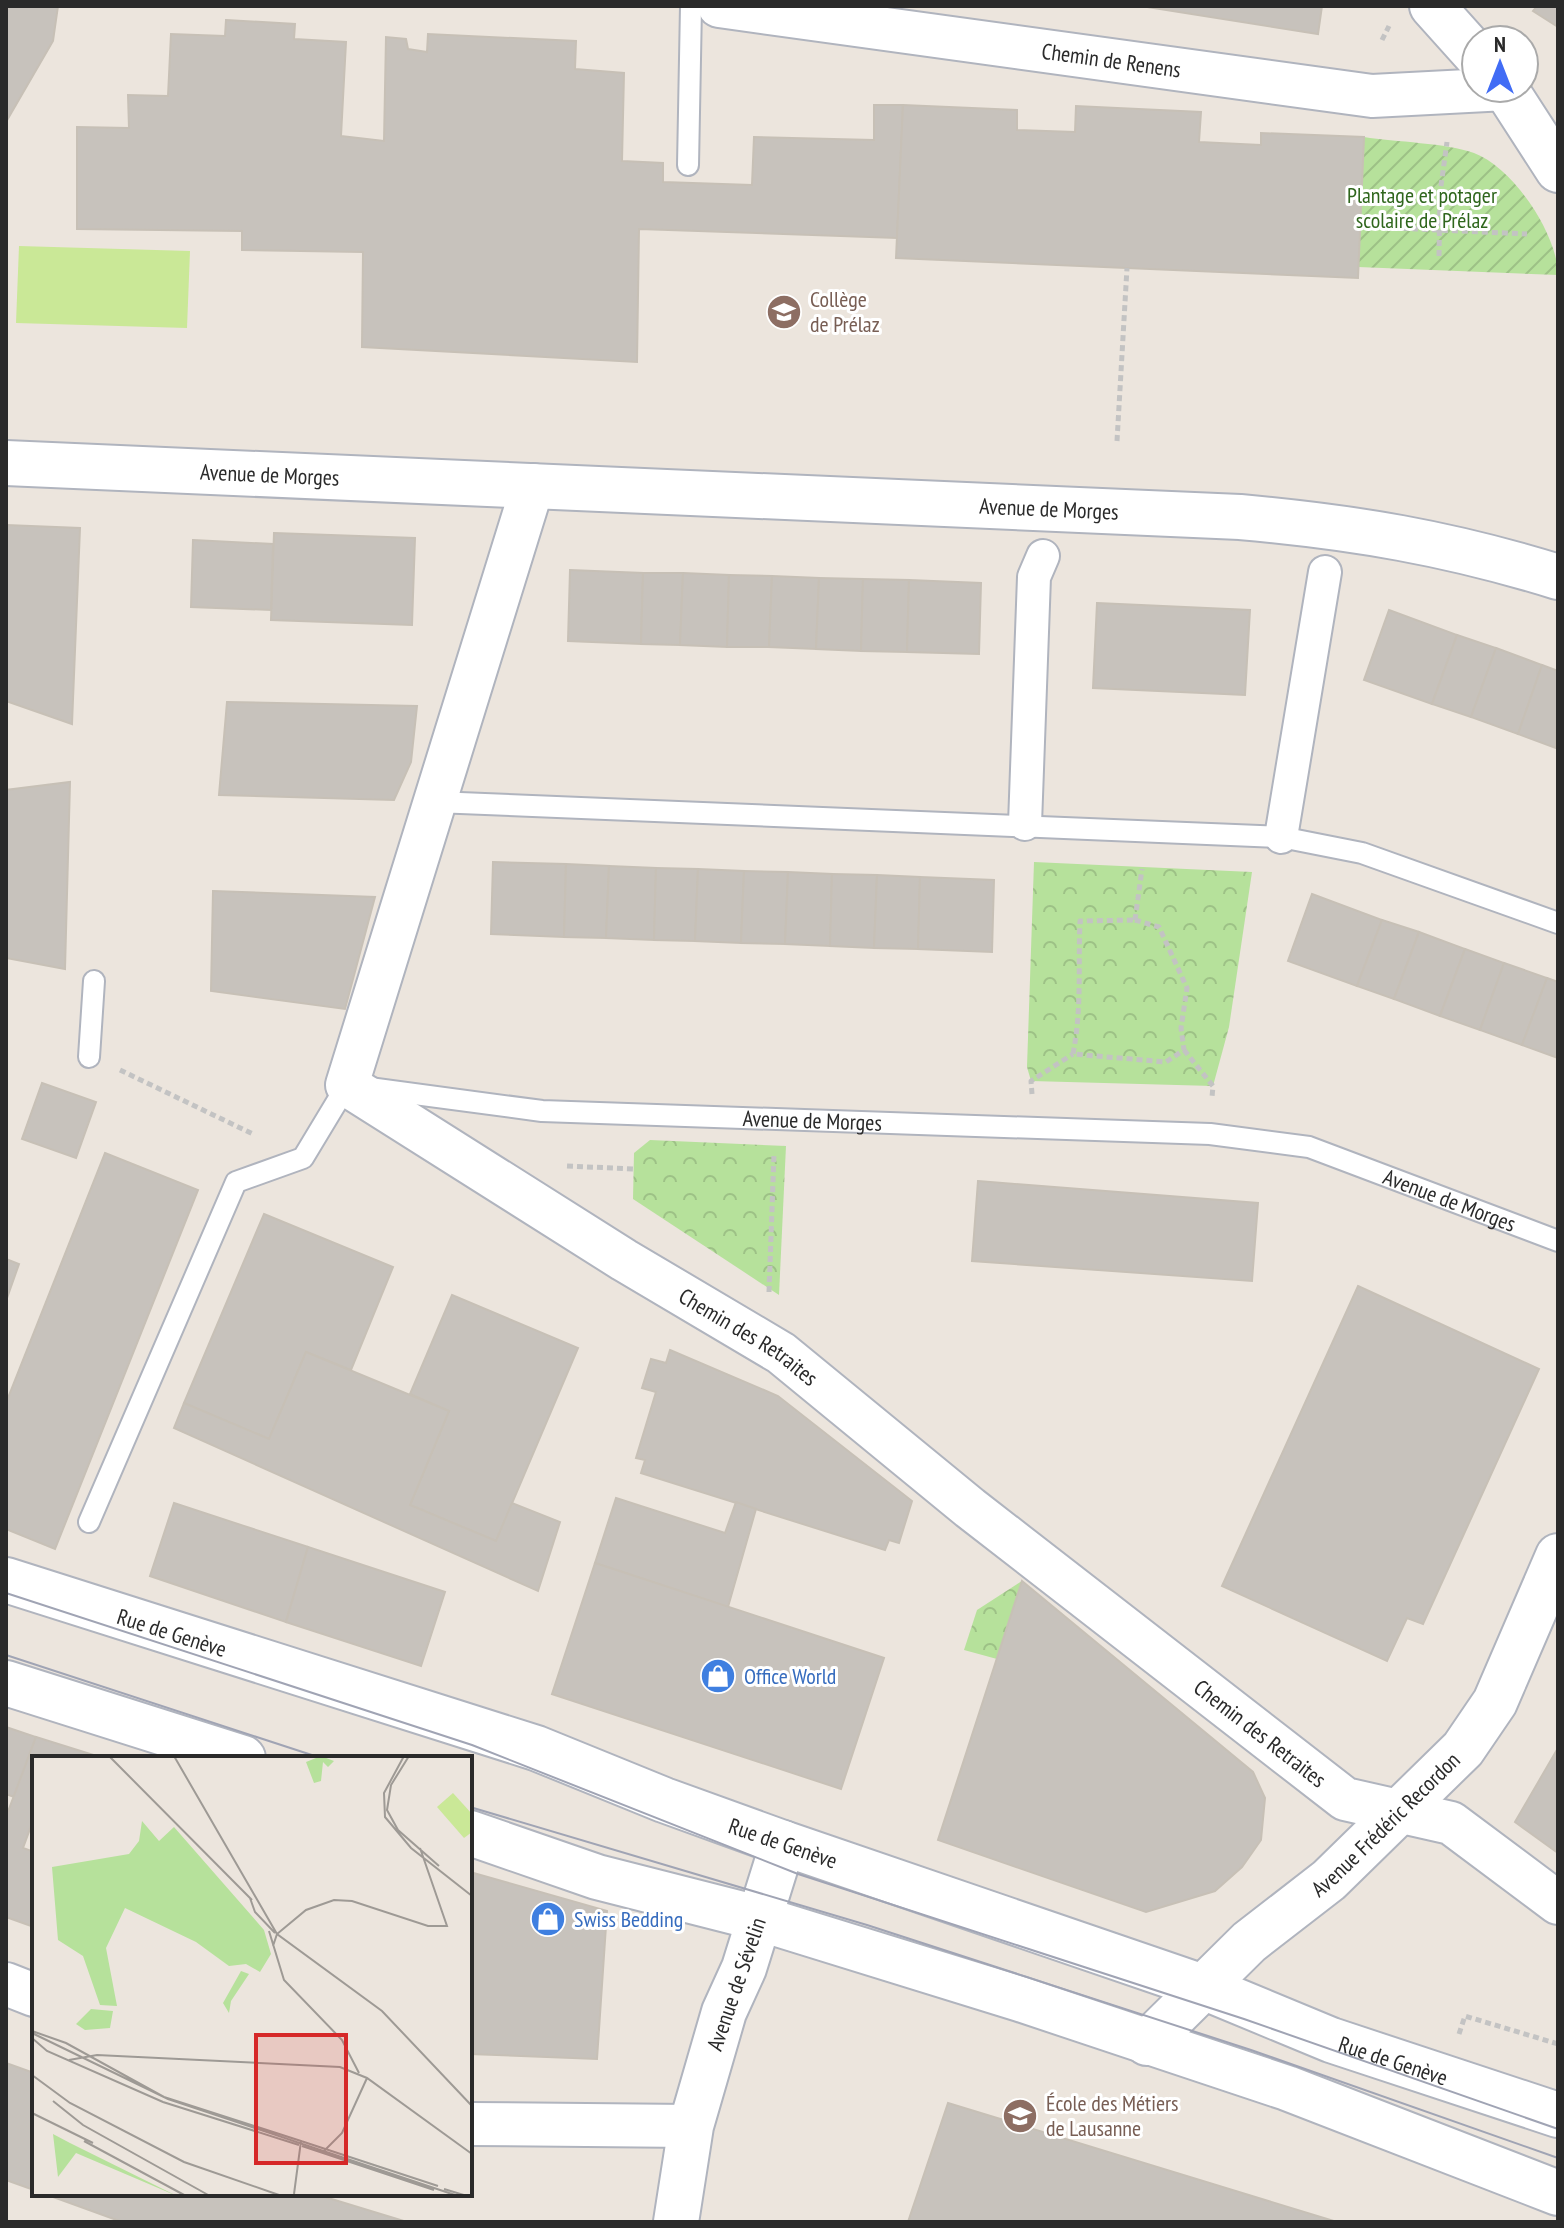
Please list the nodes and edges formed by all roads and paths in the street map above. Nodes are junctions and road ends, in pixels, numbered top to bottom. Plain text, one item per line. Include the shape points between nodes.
1 (691, 6) edge
2 (719, 6) edge
3 (1432, 6) edge
4 (1390, 25) dead end
5 (1460, 37) edge
6 (1382, 40) dead end
7 (1460, 91) edge
8 (1516, 104) edge
9 (1447, 142) dead end
10 (688, 165) dead end
11 (1558, 170) edge
12 (1372, 227) dead end
13 (1440, 230) junction
14 (1527, 234) dead end
15 (1439, 256) dead end
16 (1127, 268) dead end
17 (1117, 441) dead end
18 (6, 463) edge
19 (533, 485) junction
20 (1043, 556) dead end
21 (1325, 572) dead end
22 (1558, 577) edge
23 (435, 802) junction
24 (1025, 824) junction
25 (1281, 837) junction
26 (1143, 856) dead end
27 (1135, 920) junction
28 (1558, 923) edge
29 (94, 981) dead end
30 (1184, 1050) junction
31 (1073, 1054) junction
32 (98, 1061) joint
33 (1031, 1081) dead end
34 (347, 1085) junction
35 (1213, 1086) dead end
36 (775, 1117) junction
37 (303, 1158) junction
38 (1558, 1241) edge
39 (767, 1345) junction
40 (89, 1522) dead end
41 (1558, 1556) edge
42 (6, 1580) edge
43 (6, 1683) edge
44 (237, 1756) edge
45 (1403, 1810) junction
46 (486, 1838) edge
47 (783, 1843) junction
48 (1558, 1903) edge
49 (758, 1918) junction
50 (6, 1984) edge
51 (1203, 1987) junction
52 (32, 1994) edge
53 (1457, 2039) dead end
54 (1147, 2043) junction
55 (1558, 2044) edge
56 (1558, 2115) edge
57 (472, 2124) edge
58 (691, 2126) junction
59 (1558, 2193) edge
60 (676, 2222) edge

1 - 10 lane
2 - 7 street, Chemin de Renens via 1372,96
3 - 5 main road
4 - 6 path
8 - 11 main road
9 - 13 path
12 - 13 path
13 - 14 path
13 - 15 path
16 - 17 path
18 - 19 main road, Avenue de Morges
19 - 22 main road, Avenue de Morges via 1333,525 1473,551
19 - 23 street
20 - 24 street via 1034,577
21 - 25 street
23 - 24 lane
23 - 34 street
24 - 25 lane
25 - 28 lane via 1362,853
26 - 27 path
27 - 30 path via 1159,927 1187,988 1181,1028
27 - 31 path via 1080,921 1082,1012
29 - 32 lane
30 - 31 path via 1166,1062
30 - 35 path
31 - 33 path
32 - 37 path
34 - 36 lane, Avenue de Morges via 542,1111
34 - 37 lane
34 - 39 street, Chemin des Retraites
36 - 38 lane, Avenue de Morges via 1210,1134 1309,1147
36 - 39 path
37 - 40 lane via 236,1182
39 - 45 street, Chemin des Retraites via 1328,1787 1345,1799
41 - 45 main road, Avenue Frédéric Recordon via 1495,1702 1463,1749
42 - 47 main road, Rue de Genève via 522,1743
43 - 44 main road
45 - 48 street, Chemin des Retraites via 1451,1823
45 - 51 main road, Avenue Frédéric Recordon
46 - 49 main road via 597,1877
47 - 49 main road, Avenue de Sévelin
47 - 51 main road, Rue de Genève
49 - 54 main road
49 - 58 main road, Avenue de Sévelin
50 - 52 street
51 - 54 main road, Avenue Frédéric Recordon
51 - 56 main road, Rue de Genève via 1305,2031
53 - 55 path via 1465,2016
54 - 59 main road via 1287,2088
57 - 58 street
58 - 60 main road, Avenue de Sévelin

